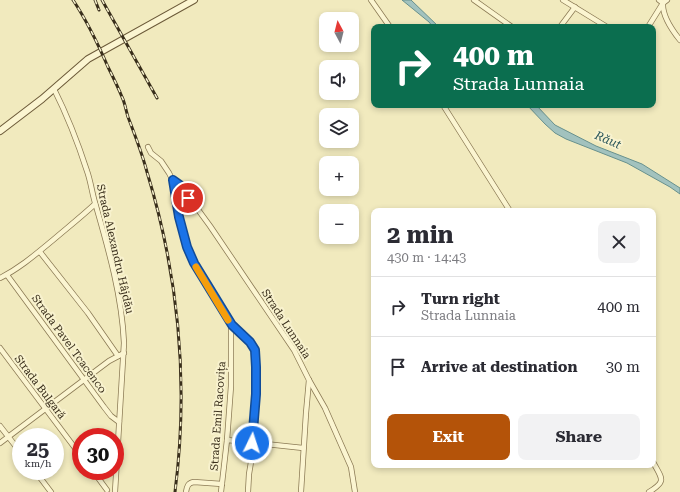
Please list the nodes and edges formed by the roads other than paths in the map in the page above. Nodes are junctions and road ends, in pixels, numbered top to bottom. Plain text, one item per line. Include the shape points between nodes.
1 (194, 0) edge
2 (371, 0) edge
3 (474, 0) edge
4 (563, 0) edge
5 (663, 1) edge
6 (575, 7) junction
7 (388, 24) edge
8 (508, 24) edge
9 (562, 24) edge
10 (602, 24) edge
11 (650, 24) edge
12 (680, 40) edge
13 (54, 89) junction
14 (445, 108) edge
15 (0, 131) edge
16 (148, 147) dead end
17 (173, 180) junction
18 (95, 204) junction
19 (508, 208) edge
20 (40, 252) junction
21 (7, 274) junction
22 (0, 278) edge
23 (232, 325) junction
24 (0, 348) edge
25 (124, 353) junction
26 (118, 356) junction
27 (84, 380) junction
28 (309, 380) junction
29 (45, 409) junction
30 (119, 422) junction
31 (0, 426) edge
32 (8, 437) junction
33 (227, 440) junction
34 (12, 442) edge
35 (0, 443) edge
36 (252, 443) junction
37 (72, 444) edge
38 (304, 448) junction
39 (656, 468) edge
40 (42, 480) edge
41 (99, 480) edge
42 (222, 484) junction
43 (106, 491) edge
44 (115, 491) edge
45 (51, 492) edge
46 (186, 492) edge
47 (221, 492) edge
48 (248, 492) edge
49 (301, 492) edge
50 (356, 492) edge
51 (649, 492) edge

1 - 13 main road via 88,59
2 - 7 street
3 - 8 street
4 - 6 street
5 - 11 street
5 - 12 street via 664,13
6 - 9 street
6 - 10 street
13 - 15 main road
13 - 18 street, Strada Alexandru Hâjdău via 88,172
14 - 19 street
16 - 17 street
17 - 23 street via 187,247
17 - 28 street, Strada Lunnaia via 180,185 238,265 294,350
18 - 20 street
18 - 25 street, Strada Alexandru Hâjdău via 119,300
20 - 21 street
20 - 26 street
21 - 22 street
21 - 27 street, Strada Pavel Tcacenco
23 - 33 street, Strada Emil Racovița
23 - 36 street via 255,350 256,394
24 - 29 street, Strada Bulgară
25 - 26 street
25 - 30 street, Strada Alexandru Hâjdău
26 - 27 street
27 - 29 street
27 - 30 street, Strada Pavel Tcacenco via 107,411
28 - 38 street
28 - 50 street, Strada Lunnaia via 325,408 351,467
29 - 32 street
29 - 37 street, Strada Bulgară
30 - 44 street, Strada Alexandru Hâjdău
31 - 32 street
32 - 34 street
32 - 35 street
33 - 36 street
33 - 42 street, Strada Emil Racovița
36 - 38 street
36 - 48 street
38 - 49 street
39 - 51 street via 662,480
40 - 45 street
41 - 43 street
42 - 46 street, Strada Emil Racovița via 194,482 187,485
42 - 47 street, Strada Emil Racovița
43 - 44 street

